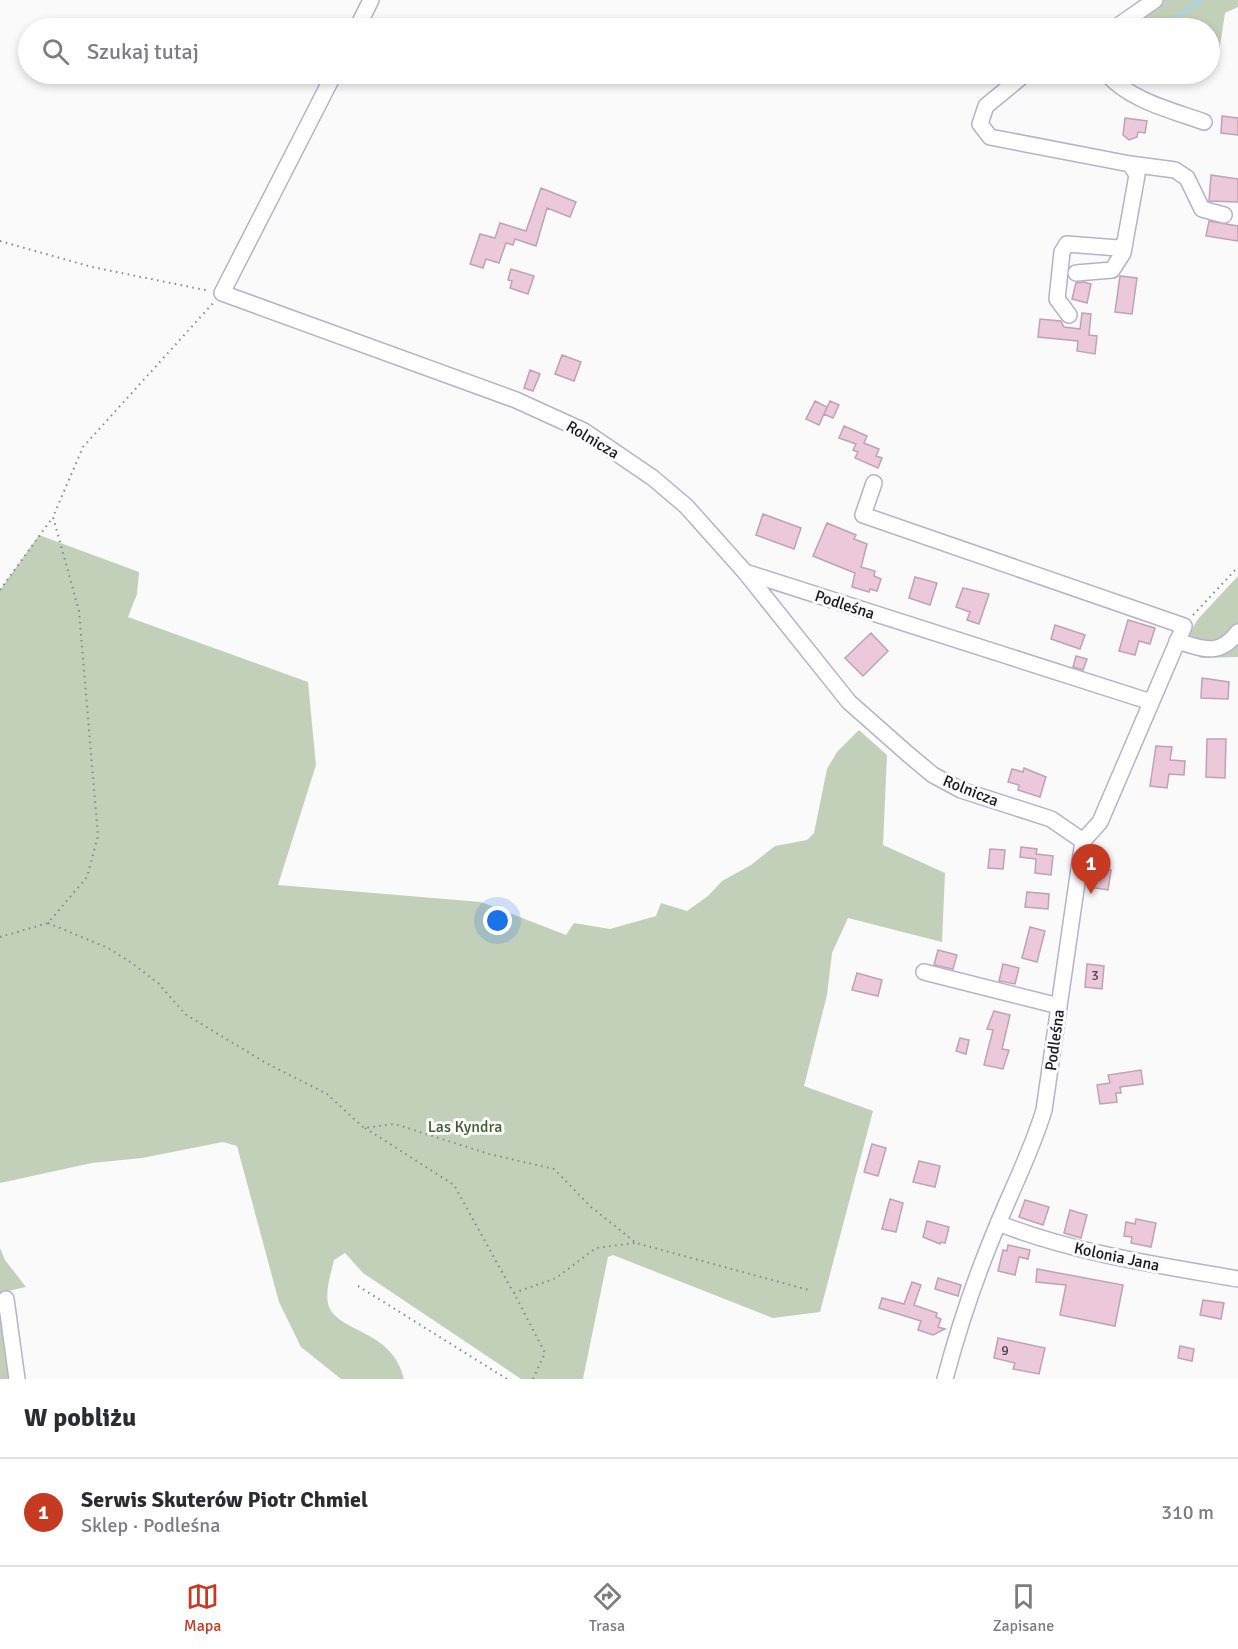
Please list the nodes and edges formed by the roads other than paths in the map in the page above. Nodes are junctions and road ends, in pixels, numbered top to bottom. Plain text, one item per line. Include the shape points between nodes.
1 (371, 0) edge
2 (1155, 0) edge
3 (362, 18) edge
4 (1129, 18) edge
5 (329, 84) edge
6 (1013, 84) edge
7 (1117, 84) edge
8 (1204, 122) dead end
9 (1130, 164) junction
10 (1224, 215) dead end
11 (1125, 243) junction
12 (1076, 273) dead end
13 (1069, 315) dead end
14 (874, 483) dead end
15 (745, 572) junction
16 (1238, 632) edge
17 (1177, 640) junction
18 (1151, 702) junction
19 (1083, 841) junction
20 (924, 972) dead end
21 (1059, 1006) junction
22 (998, 1223) junction
23 (1238, 1278) edge
24 (6, 1299) dead end
25 (17, 1379) edge
26 (945, 1379) edge

1 - 3 street
2 - 4 street
5 - 15 street, Rolnicza via 222,293 516,400 584,431 653,478 686,507
6 - 9 street via 986,106 980,124 990,136
7 - 8 street via 1150,102
9 - 10 street via 1175,170 1187,178 1202,209
9 - 11 street via 1137,175
11 - 12 street via 1112,270
11 - 13 street via 1118,248 1067,244 1062,252 1057,299
14 - 17 street via 862,515 1184,626
15 - 18 street, Podleśna
15 - 19 street, Rolnicza via 849,702 933,775 961,790 1051,819
16 - 17 street via 1228,644 1211,650
17 - 18 street
18 - 19 street via 1100,822
19 - 21 street, Podleśna
20 - 21 street
21 - 22 street, Podleśna via 1044,1110 1032,1151
22 - 23 street, Kolonia Jana via 1039,1239 1102,1254
22 - 26 street, Podleśna via 963,1311
24 - 25 street

